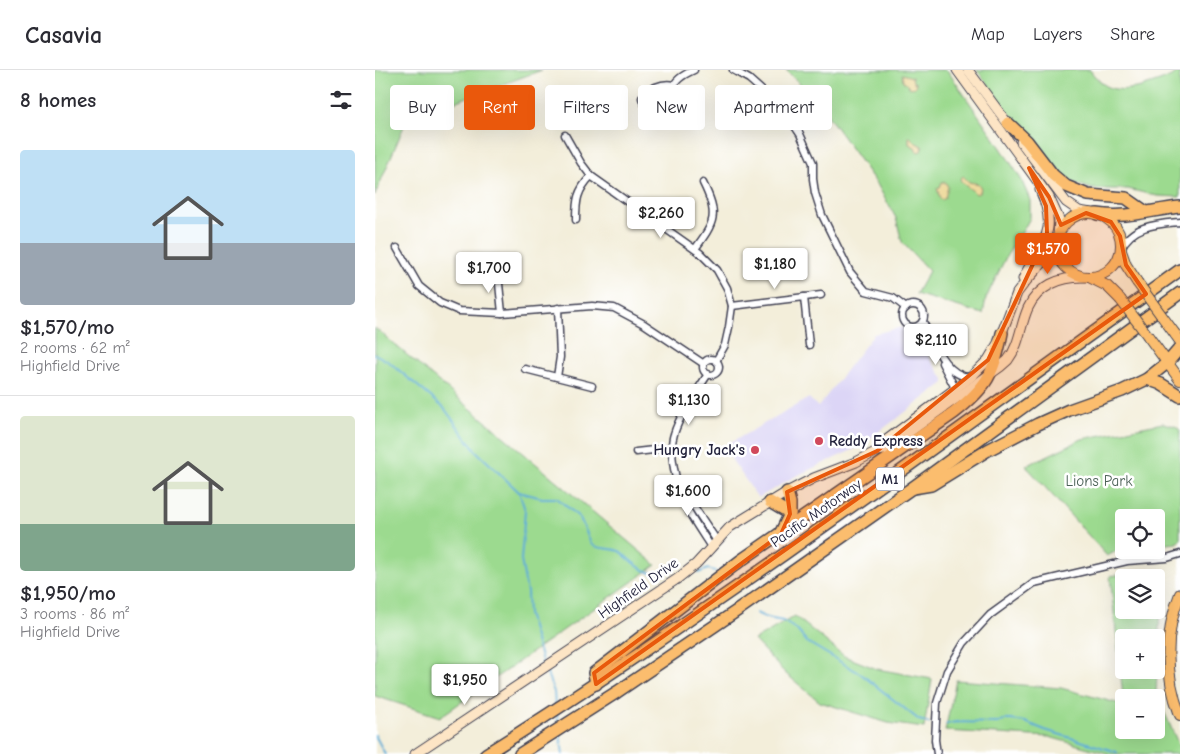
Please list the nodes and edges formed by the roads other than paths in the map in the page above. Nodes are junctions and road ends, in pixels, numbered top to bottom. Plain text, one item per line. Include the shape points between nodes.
1 (693, 70) edge
2 (733, 70) edge
3 (957, 70) edge
4 (968, 70) edge
5 (673, 84) junction
6 (1008, 123) junction
7 (565, 135) dead end
8 (1029, 168) junction
9 (591, 176) junction
10 (703, 182) dead end
11 (1180, 207) edge
12 (1146, 212) junction
13 (1094, 214) junction
14 (576, 220) dead end
15 (1180, 222) edge
16 (1057, 240) junction
17 (397, 248) dead end
18 (695, 250) junction
19 (1121, 250) junction
20 (1180, 270) edge
21 (498, 274) dead end
22 (1084, 277) junction
23 (1017, 293) junction
24 (1180, 293) edge
25 (821, 295) dead end
26 (804, 297) junction
27 (732, 306) junction
28 (558, 308) junction
29 (906, 308) junction
30 (502, 313) junction
31 (921, 324) junction
32 (1002, 333) junction
33 (1177, 338) edge
34 (809, 345) dead end
35 (1180, 348) edge
36 (716, 361) junction
37 (1167, 363) junction
38 (705, 364) junction
39 (525, 369) dead end
40 (991, 373) junction
41 (708, 374) junction
42 (557, 377) junction
43 (971, 377) junction
44 (1147, 379) junction
45 (1180, 380) edge
46 (592, 386) dead end
47 (955, 388) junction
48 (969, 390) junction
49 (1180, 396) edge
50 (671, 448) junction
51 (877, 451) junction
52 (637, 452) dead end
53 (912, 488) junction
54 (787, 492) junction
55 (770, 502) junction
56 (789, 514) junction
57 (781, 534) junction
58 (714, 544) junction
59 (1180, 554) edge
60 (1180, 594) edge
61 (596, 684) junction
62 (1180, 715) edge
63 (415, 754) edge
64 (486, 754) edge
65 (520, 754) edge
66 (937, 754) edge

1 - 5 street
2 - 29 street via 749,78 801,134 813,163 819,208 850,272 866,291 893,298
3 - 8 street
4 - 6 street
5 - 5 street via 671,92 653,104 647,106 644,103 642,98 647,92 664,84
6 - 12 highway via 1066,186 1092,196 1126,198
6 - 13 street via 1066,202 1079,211
7 - 9 street
8 - 16 street via 1057,213
8 - 23 street via 1045,203 1048,227 1044,243
9 - 14 street via 582,185 576,200
9 - 18 street
10 - 18 street via 712,200 713,215 710,229
11 - 12 highway
12 - 13 highway via 1124,216
13 - 16 main road via 1070,219
13 - 19 main road via 1116,228
15 - 19 street via 1139,230 1125,240
16 - 22 main road via 1057,253 1062,263 1071,272
16 - 23 street, Highfield Drive / M1 via 1049,256
17 - 30 street via 419,286 440,303 459,311
18 - 27 street via 717,270
19 - 22 main road via 1109,271 1096,277
19 - 33 main road, bridge via 1126,265
20 - 61 highway, Pacific Motorway / M1 via 848,509
21 - 30 street
22 - 37 main road, bridge via 1104,284 1121,299
22 - 40 street, Highfield Drive via 1056,281 1036,296 1027,309 1013,352
23 - 32 street, Highfield Drive / M1
24 - 53 highway, M1
25 - 26 street
26 - 27 street
26 - 34 street
27 - 36 street via 725,345
28 - 30 street
28 - 38 street via 614,308
28 - 42 street via 560,357
29 - 31 street via 914,305 921,309 925,315
29 - 31 street via 904,322 909,327
31 - 43 street via 951,369 960,376
31 - 47 street
32 - 40 highway, M1
32 - 43 street, Highfield Drive via 991,356
35 - 37 highway, M1
36 - 38 street via 710,360
36 - 41 street via 719,371
37 - 44 highway, M1
37 - 45 main road
38 - 41 street via 703,368
39 - 42 street
40 - 48 street, Highfield Drive
40 - 57 highway, M1 via 978,393 954,413
41 - 50 street via 682,415
42 - 46 street
43 - 47 street, Highfield Drive
44 - 49 highway
44 - 53 highway, M1 via 1038,424 988,450 931,486
47 - 48 street
47 - 51 street, Highfield Drive via 881,444
48 - 51 street, Highfield Drive via 884,450
50 - 52 street
50 - 58 street via 678,482
51 - 54 street, Highfield Drive
53 - 65 highway, M1 via 738,610
54 - 55 street, Highfield Drive
54 - 56 highway
55 - 56 highway
55 - 58 street, Highfield Drive via 730,527
56 - 57 highway
57 - 61 highway, M1 via 740,561 594,673
58 - 63 street, Highfield Drive via 677,579
59 - 66 street via 1127,561 1035,584 990,615 964,643 947,671 937,703
60 - 62 main road via 1168,642 1171,685
61 - 64 highway, Pacific Motorway / M1

